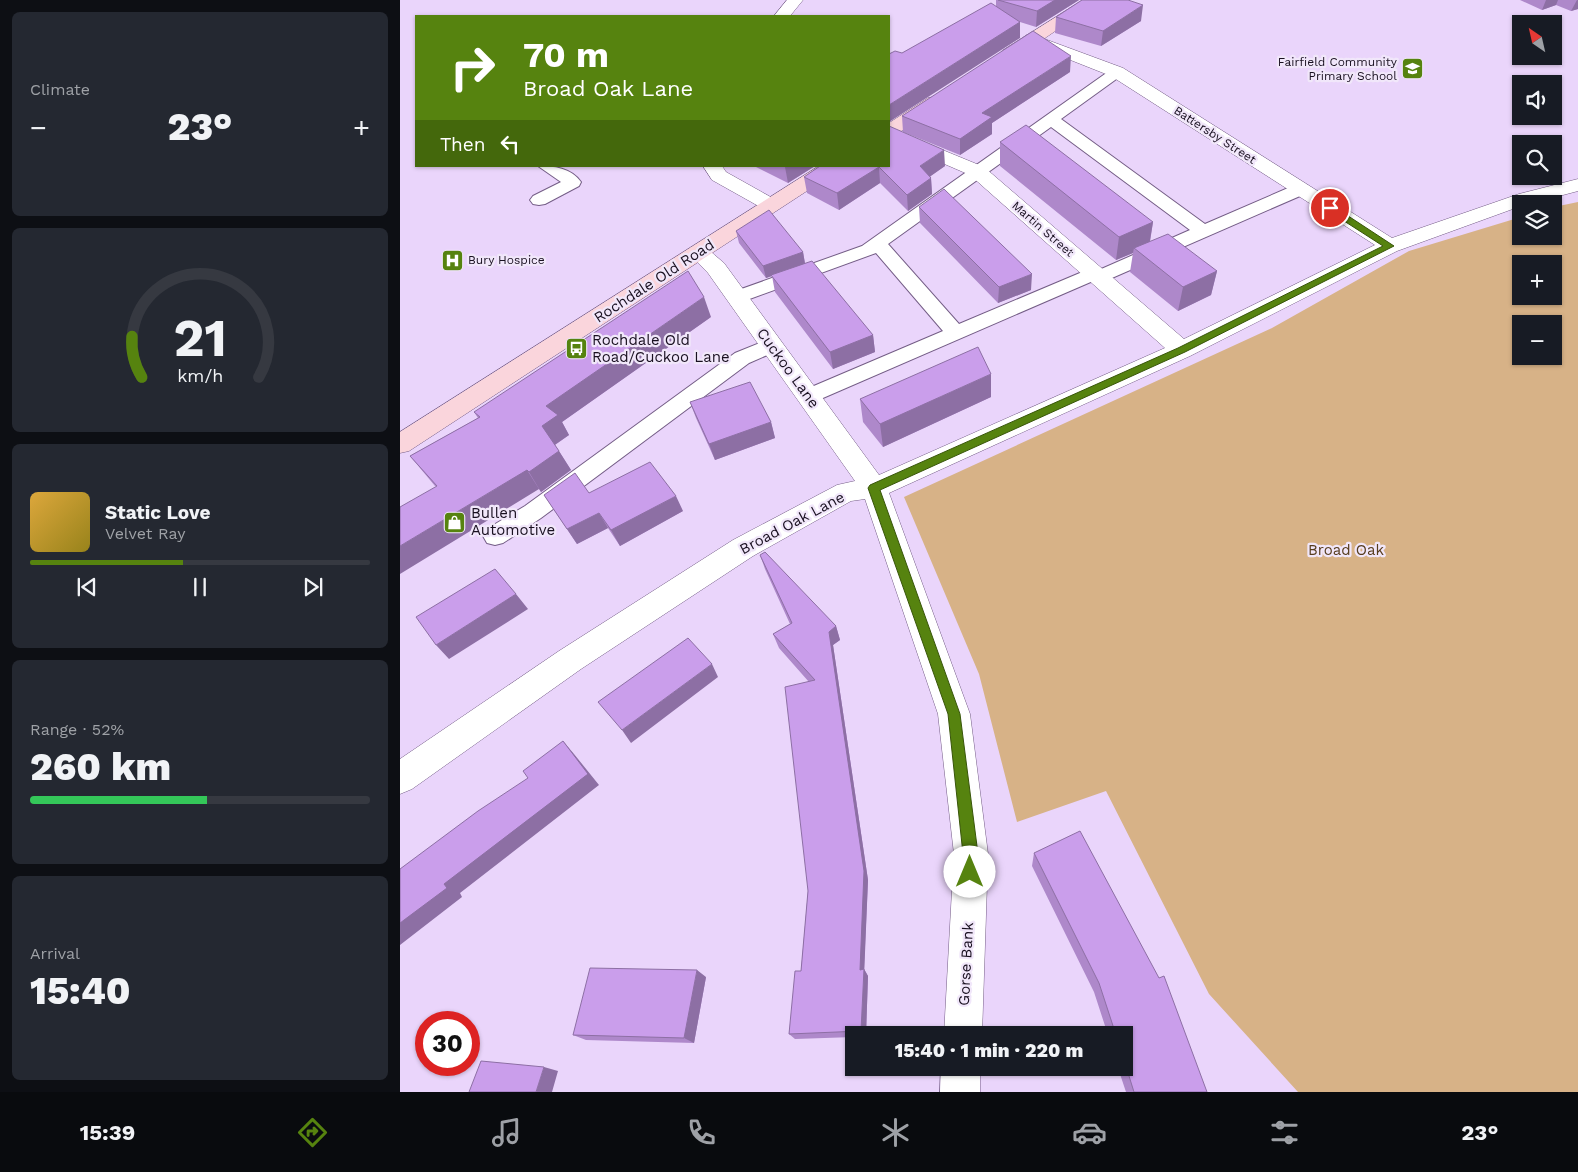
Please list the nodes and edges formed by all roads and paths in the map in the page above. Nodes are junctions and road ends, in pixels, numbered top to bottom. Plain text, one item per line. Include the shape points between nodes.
1 (795, 0) edge
2 (1092, 0) edge
3 (783, 15) edge
4 (1032, 39) junction
5 (998, 61) edge
6 (1117, 72) junction
7 (948, 93) edge
8 (1050, 119) junction
9 (890, 131) edge
10 (890, 132) edge
11 (548, 167) edge
12 (713, 167) edge
13 (830, 167) edge
14 (977, 171) junction
15 (1578, 185) edge
16 (1300, 189) junction
17 (539, 200) dead end
18 (770, 204) junction
19 (1204, 232) junction
20 (877, 243) junction
21 (1390, 246) junction
22 (698, 252) junction
23 (1096, 276) junction
24 (737, 297) junction
25 (956, 333) junction
26 (772, 345) junction
27 (1182, 350) junction
28 (809, 396) junction
29 (400, 444) edge
30 (874, 488) junction
31 (495, 536) dead end
32 (400, 778) edge
33 (962, 1026) edge
34 (961, 1076) edge
35 (960, 1092) edge

1 - 3 street
2 - 4 main road
4 - 5 main road
4 - 6 street, Battersby Street
6 - 8 lane
6 - 16 street, Battersby Street
7 - 9 main road
8 - 14 lane
8 - 19 lane
10 - 14 street, Martin Street
11 - 17 lane via 573,182
12 - 18 street via 719,176
13 - 18 main road, Rochdale Old Road
14 - 20 lane
14 - 23 street, Martin Street
15 - 21 street, Broad Oak Lane via 1526,198
16 - 19 lane
16 - 21 street, Battersby Street
18 - 22 main road, Rochdale Old Road
19 - 23 lane
20 - 24 lane via 868,250
20 - 25 lane
21 - 27 street, Broad Oak Lane
22 - 24 street, Cuckoo Lane via 716,268
22 - 29 main road, Rochdale Old Road
23 - 25 lane
23 - 27 street, Martin Street
24 - 26 street, Cuckoo Lane
25 - 28 lane
26 - 28 street, Cuckoo Lane
26 - 31 lane via 742,358 533,512
27 - 30 street, Broad Oak Lane
28 - 30 street, Cuckoo Lane
30 - 32 street, Broad Oak Lane via 846,492 743,548 570,660
30 - 33 street, Gorse Bank via 954,714 970,854
34 - 35 street

